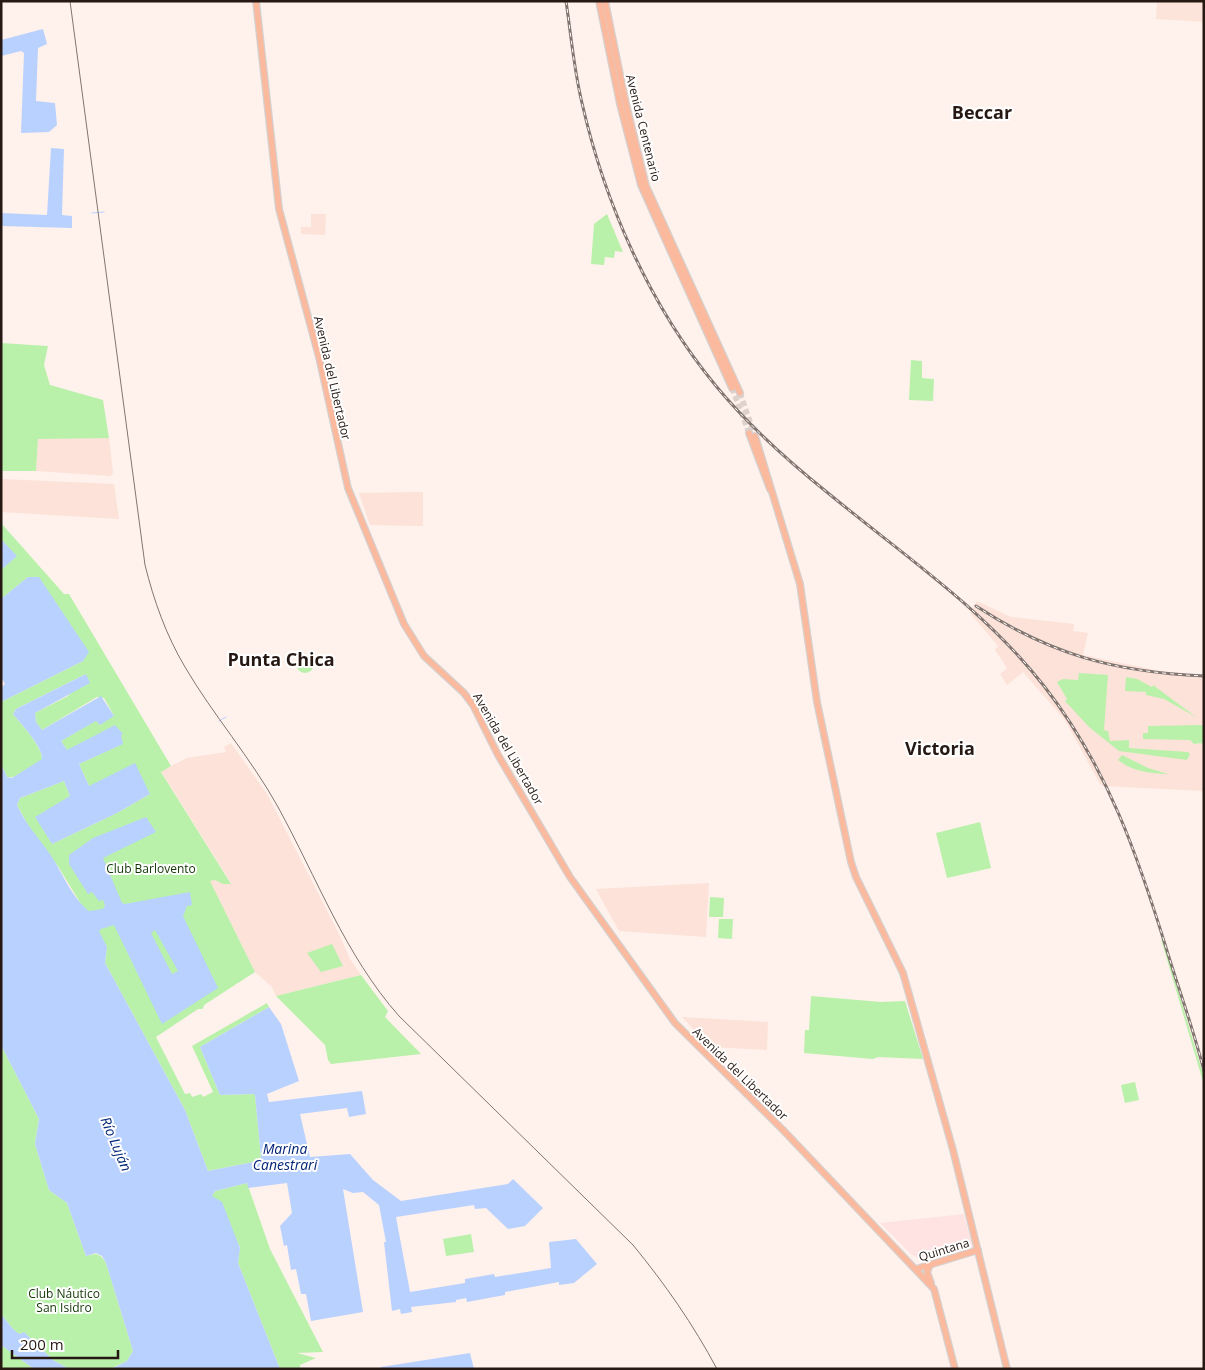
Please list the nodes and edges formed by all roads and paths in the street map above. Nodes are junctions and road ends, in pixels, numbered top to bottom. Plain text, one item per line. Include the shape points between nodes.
1 (256, 1) edge
2 (599, 1) edge
3 (605, 1) edge
4 (700, 309) junction
5 (732, 388) tunnel mouth
6 (740, 393) tunnel mouth
7 (749, 433) tunnel mouth
8 (755, 436) tunnel mouth
9 (771, 491) junction
10 (978, 1250) junction
11 (909, 1261) junction
12 (928, 1266) junction
13 (916, 1269) junction
14 (934, 1289) junction
15 (954, 1369) edge
16 (1007, 1369) edge

1 - 11 main road, Avenida del Libertador via 279,209 319,357 348,488 404,624 424,656 473,705 498,755 570,877 675,1023
2 - 4 main road, Avenida Centenario via 640,185
3 - 4 main road, Avenida Centenario via 646,186
4 - 5 main road
4 - 6 main road
7 - 9 main road
8 - 9 main road
9 - 10 main road via 802,594 817,702 851,862 903,973
10 - 12 main road, Quintana
10 - 16 main road
11 - 12 main road
11 - 13 main road, Avenida del Libertador
12 - 13 main road, Quintana
12 - 14 main road
13 - 14 main road, Avenida del Libertador
14 - 15 main road, Avenida del Libertador

